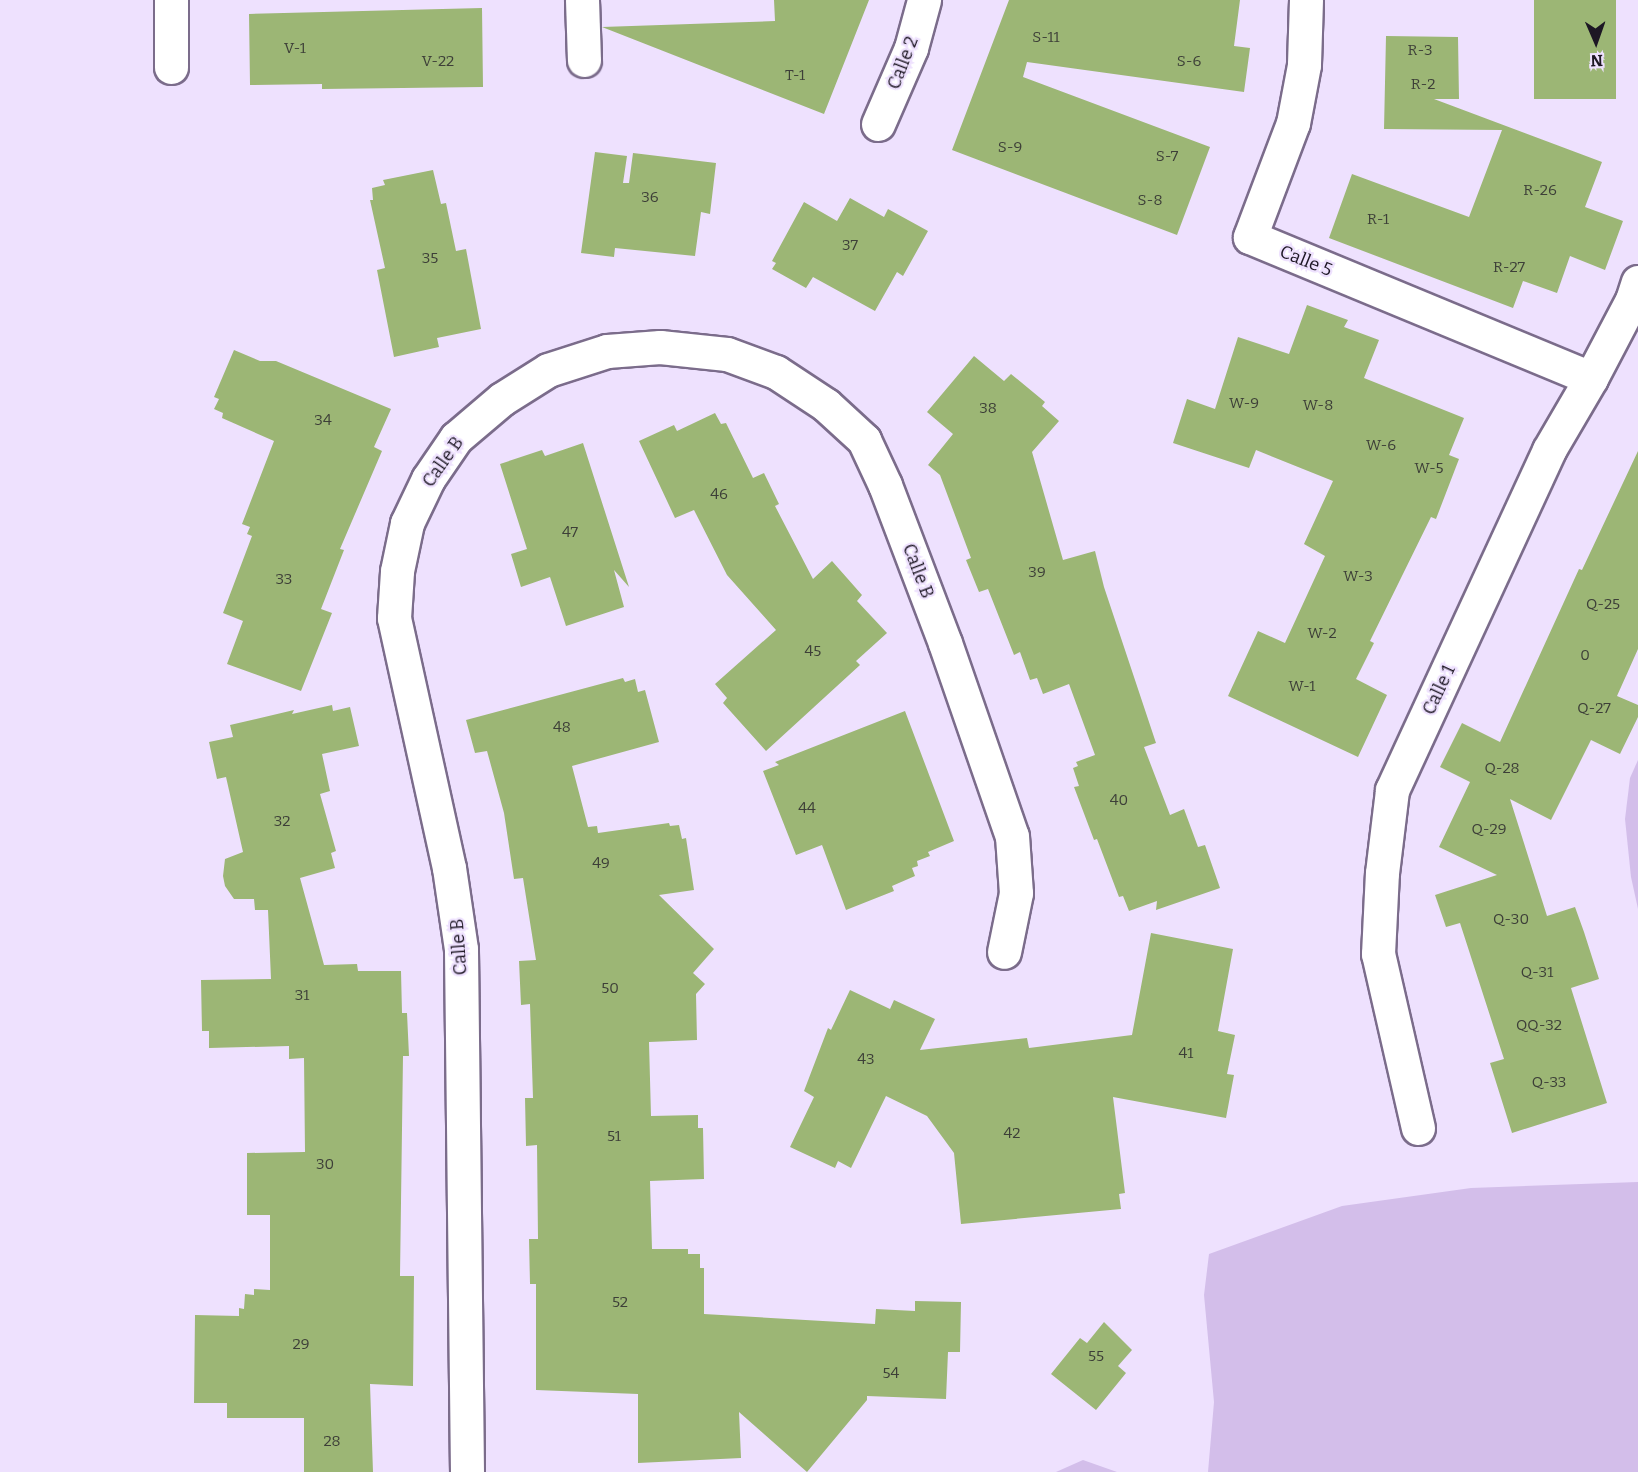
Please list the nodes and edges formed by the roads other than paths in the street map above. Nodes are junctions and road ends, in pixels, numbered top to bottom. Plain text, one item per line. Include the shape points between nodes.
1 (171, 0) edge
2 (582, 0) edge
3 (924, 0) edge
4 (1306, 0) edge
5 (584, 60) dead end
6 (171, 67) dead end
7 (878, 124) dead end
8 (1638, 282) edge
9 (1591, 378) junction
10 (1004, 952) dead end
11 (1419, 1128) dead end
12 (467, 1472) edge

1 - 6 street
2 - 5 street
3 - 7 street, Calle 2 via 911,48
4 - 9 street, Calle 5 via 1304,65 1293,123 1250,237
8 - 9 street, Calle 1
9 - 11 street, Calle 1 via 1549,450 1392,790 1378,954
10 - 12 street, Calle B via 1016,893 1011,836 945,643 864,440 834,412 776,372 727,354 660,347 607,351 548,370 502,399 456,438 428,479 407,523 397,571 394,618 449,868 460,949

